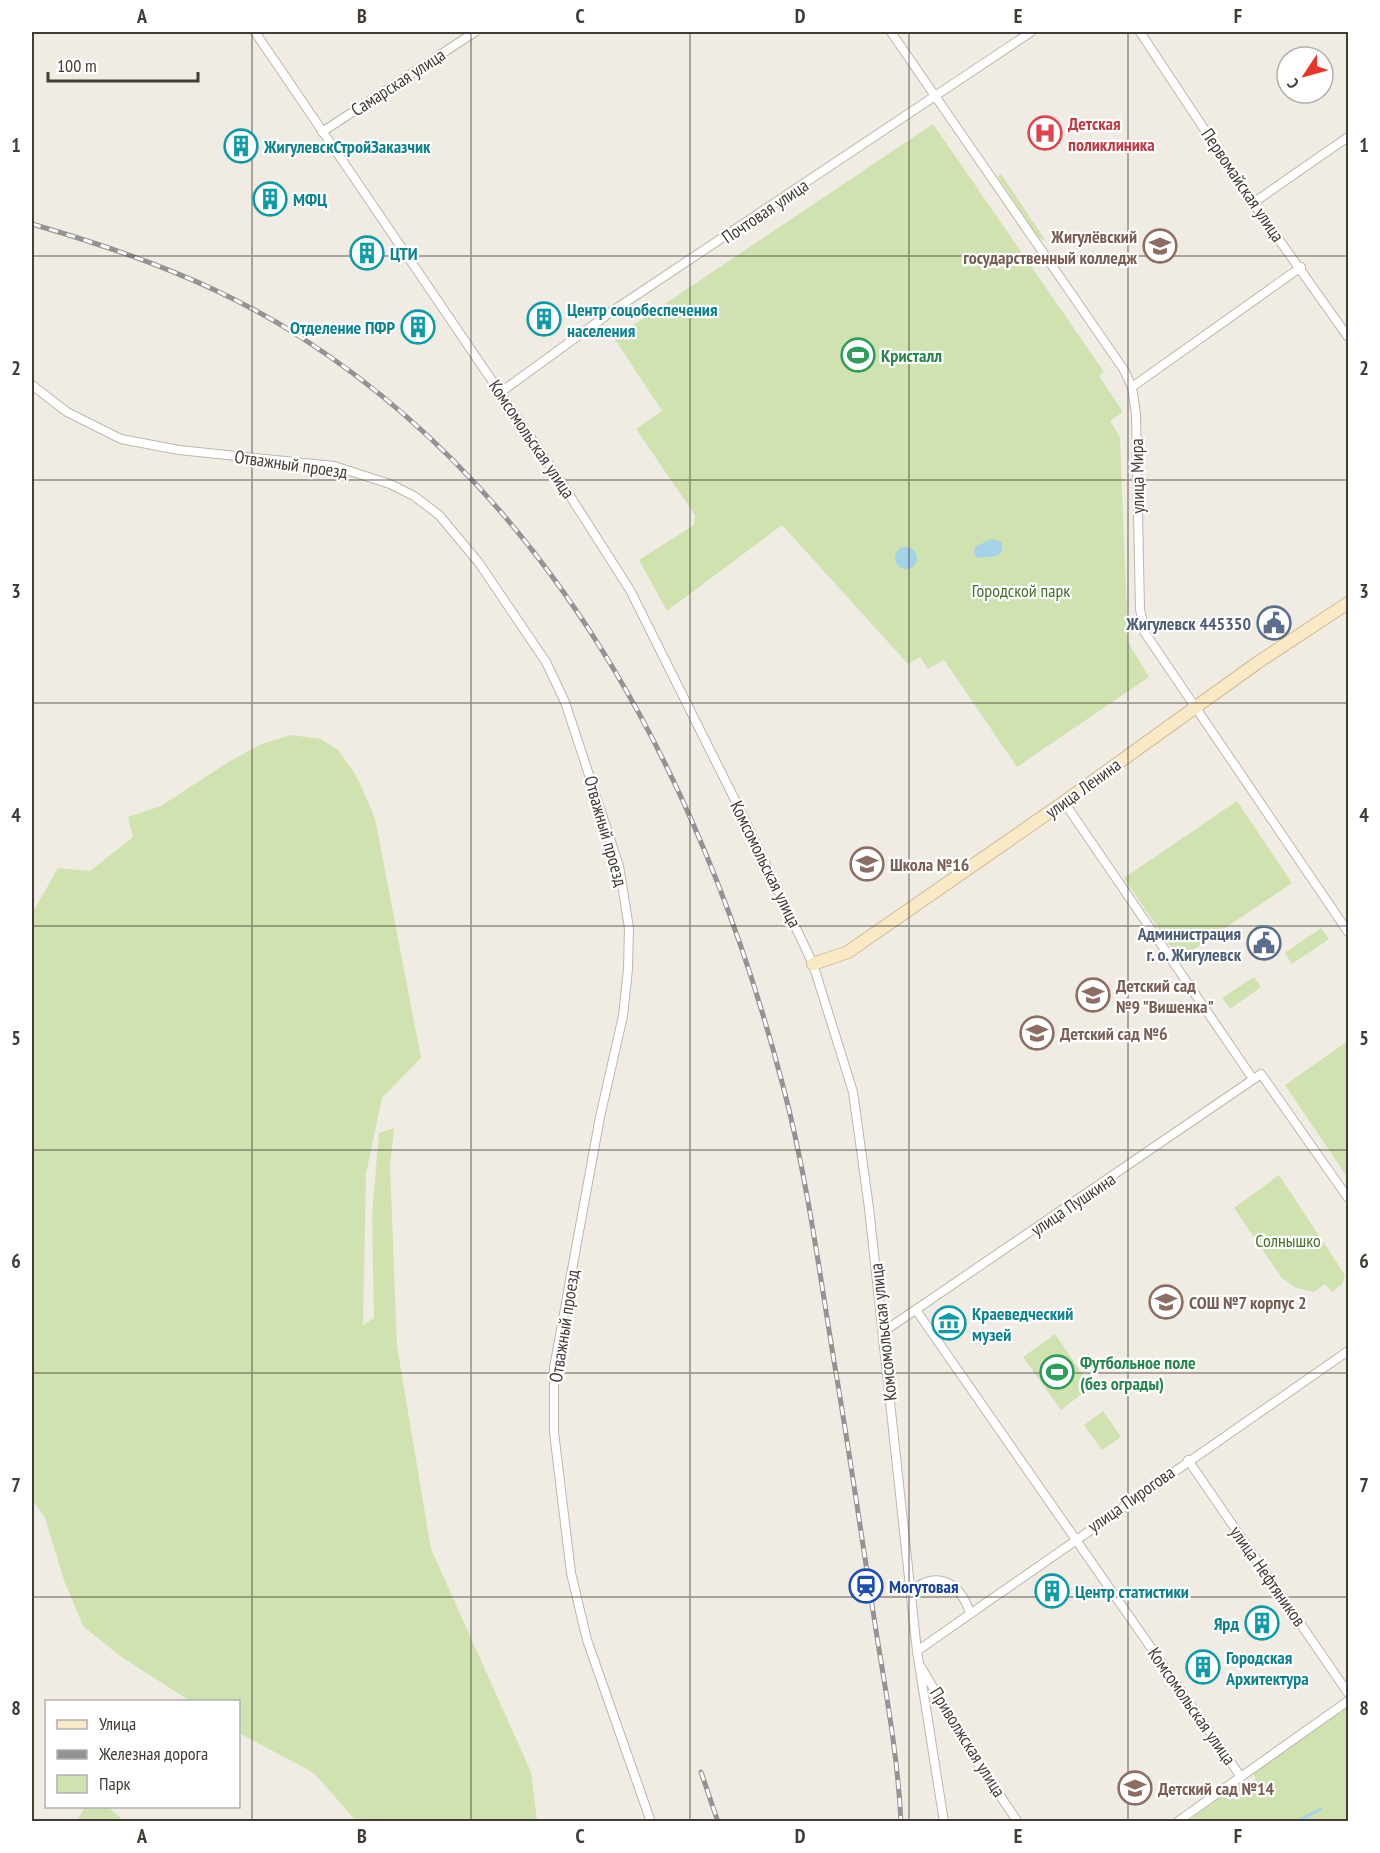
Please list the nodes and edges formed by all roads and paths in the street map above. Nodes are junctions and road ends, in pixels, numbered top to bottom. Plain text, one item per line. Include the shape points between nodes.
1 (255, 32) edge
2 (474, 32) edge
3 (891, 32) edge
4 (1031, 32) edge
5 (1140, 32) edge
6 (933, 96) junction
7 (322, 132) junction
8 (1348, 137) edge
9 (1253, 203) junction
10 (1301, 267) junction
11 (1345, 326) edge
12 (1348, 337) edge
13 (32, 385) edge
14 (1132, 387) junction
15 (501, 392) junction
16 (1348, 603) edge
17 (1194, 707) junction
18 (1064, 802) junction
19 (1348, 932) edge
20 (813, 964) junction
21 (1253, 1079) junction
22 (1348, 1198) edge
23 (916, 1310) junction
24 (883, 1332) junction
25 (1348, 1351) edge
26 (1188, 1460) junction
27 (1075, 1538) junction
28 (910, 1592) junction
29 (970, 1613) junction
30 (916, 1651) junction
31 (919, 1662) junction
32 (1348, 1693) edge
33 (1348, 1701) edge
34 (1241, 1777) junction
35 (651, 1821) edge
36 (944, 1821) edge
37 (1018, 1821) edge
38 (1177, 1821) edge

1 - 7 street, Комсомольская улица
2 - 7 street, Самарская улица
3 - 6 street, улица Мира
4 - 6 street, Почтовая улица
5 - 9 street, Первомайская улица
6 - 14 street, улица Мира
6 - 15 street, Почтовая улица via 597,322
7 - 15 street, Комсомольская улица
8 - 9 street
9 - 10 street, Первомайская улица
10 - 11 street, Первомайская улица
10 - 14 street
11 - 12 street, Первомайская улица
13 - 35 street, Отважный проезд via 67,412 121,439 179,450 334,466 414,496 439,515 479,563 546,662 565,702 620,866 629,927 623,1016 554,1368 554,1432 572,1573 587,1640
14 - 17 street, улица Мира via 1136,414 1140,609 1145,633
15 - 20 street, Комсомольская улица via 630,590
16 - 17 street, улица Ленина
17 - 18 street, улица Ленина
17 - 19 street, улица Мира
18 - 20 street, улица Ленина via 848,952
18 - 21 street
20 - 24 street, Комсомольская улица via 853,1092
21 - 22 street, улица Пушкина via 1261,1074
21 - 23 street, улица Пушкина
23 - 24 street, улица Пушкина
23 - 27 street, Комсомольская улица
24 - 28 street, Комсомольская улица
25 - 26 street, улица Пирогова
26 - 27 street, улица Пирогова
26 - 32 street, улица Нефтяников
27 - 29 street, улица Пирогова
27 - 34 street, Комсомольская улица
28 - 29 street via 920,1583 937,1579 964,1596
28 - 30 street, Комсомольская улица
29 - 30 street, улица Пирогова
30 - 31 street, Комсомольская улица
31 - 36 street, Комсомольская улица
31 - 37 street, Приволжская улица via 977,1762
33 - 34 street
34 - 38 street

